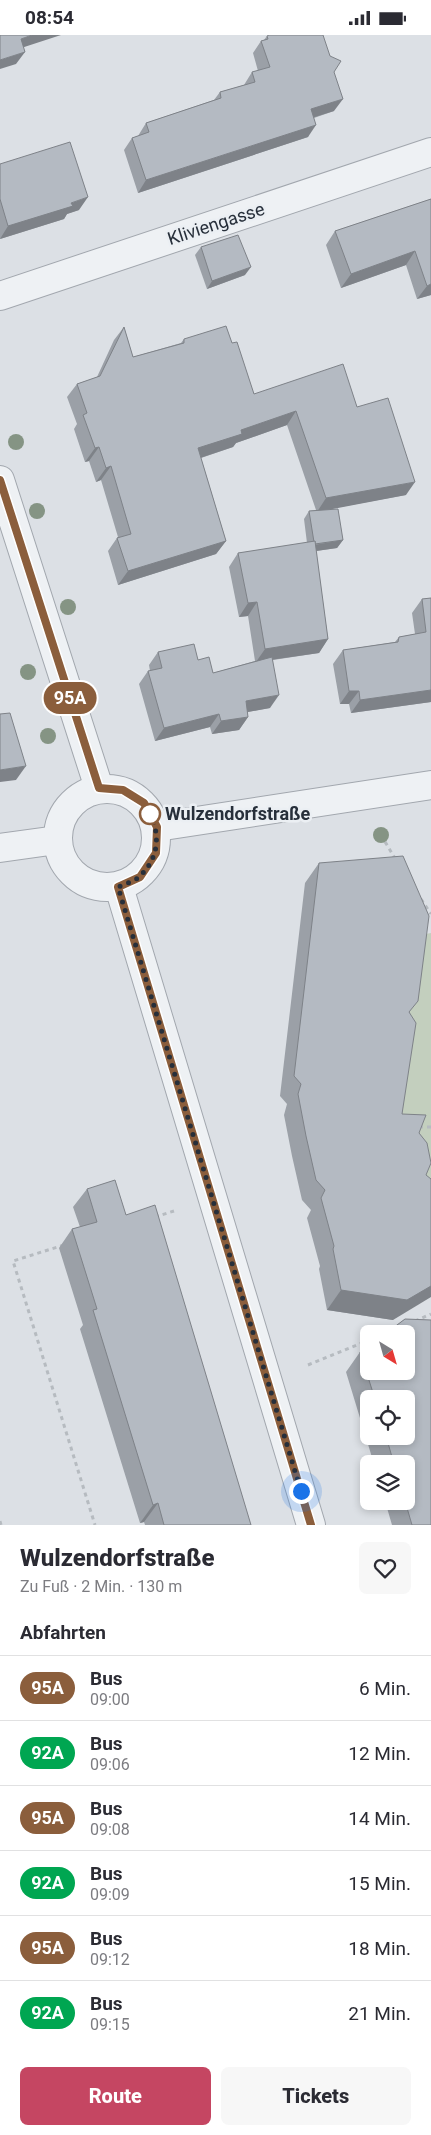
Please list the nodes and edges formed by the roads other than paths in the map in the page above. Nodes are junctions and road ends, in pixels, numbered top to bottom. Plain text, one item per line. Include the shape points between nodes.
1 (431, 152) edge
2 (0, 296) edge
3 (0, 480) edge
4 (431, 785) edge
5 (99, 788) junction
6 (157, 827) junction
7 (57, 840) junction
8 (0, 848) edge
9 (118, 887) junction
10 (311, 1525) edge

1 - 2 street, Kliviengasse
3 - 5 street
4 - 6 street
5 - 6 street via 123,790 144,803
5 - 7 street via 76,798 60,822
6 - 9 street via 156,853 140,877
7 - 8 street
7 - 9 street via 64,864 85,884
9 - 10 street

